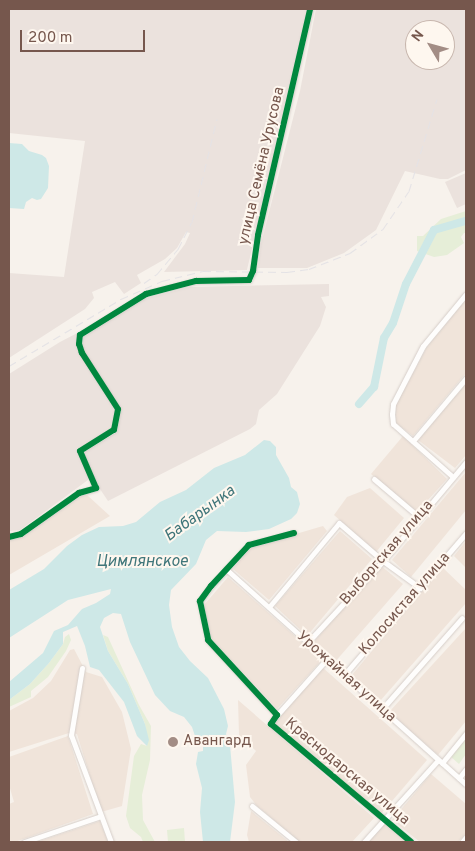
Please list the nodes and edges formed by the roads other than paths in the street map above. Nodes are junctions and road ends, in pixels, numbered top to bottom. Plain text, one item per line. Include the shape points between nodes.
1 (310, 9) edge
2 (466, 294) edge
3 (466, 378) edge
4 (413, 441) junction
5 (466, 462) edge
6 (453, 477) junction
7 (374, 479) dead end
8 (419, 517) junction
9 (294, 533) dead end
10 (466, 533) edge
11 (9, 537) edge
12 (383, 561) junction
13 (226, 569) junction
14 (420, 588) junction
15 (269, 606) junction
16 (462, 618) dead end
17 (307, 643) junction
18 (326, 660) junction
19 (82, 668) dead end
20 (344, 675) junction
21 (382, 709) junction
22 (277, 715) junction
23 (466, 733) edge
24 (440, 762) junction
25 (466, 769) edge
26 (459, 778) junction
27 (466, 784) edge
28 (252, 806) dead end
29 (101, 816) junction
30 (385, 818) junction
31 (466, 837) edge
32 (24, 842) edge
33 (111, 842) edge
34 (296, 842) edge
35 (364, 842) edge
36 (411, 842) edge
37 (462, 842) edge

1 - 11 street, улица Семёна Урусова via 249,280 196,281 146,294 80,335 82,353 118,409 114,430 80,451 96,488 79,493 21,534
2 - 4 street via 424,346 393,404 393,424
3 - 4 street
4 - 6 street
5 - 6 street, Выборгская улица
6 - 8 street, Выборгская улица
7 - 8 street
8 - 12 street, Выборгская улица
9 - 13 street, Краснодарская улица via 249,545
10 - 14 street, Колосистая улица
12 - 14 street
12 - 15 street via 339,523
12 - 17 street, Выборгская улица
13 - 15 street, Урожайная улица
13 - 22 street, Краснодарская улица via 200,602 208,640
14 - 20 street, Колосистая улица
15 - 17 street, Урожайная улица
16 - 21 street
17 - 18 street, Урожайная улица
18 - 20 street, Урожайная улица
18 - 22 street
19 - 29 street via 71,735
20 - 21 street, Урожайная улица
21 - 24 street, Урожайная улица
22 - 30 street, Краснодарская улица via 271,724
23 - 24 street
24 - 26 street, Урожайная улица
24 - 30 street
25 - 26 street
26 - 27 street, Урожайная улица
28 - 34 street
29 - 32 street
29 - 33 street
30 - 35 street
30 - 36 street, Краснодарская улица
31 - 37 street

